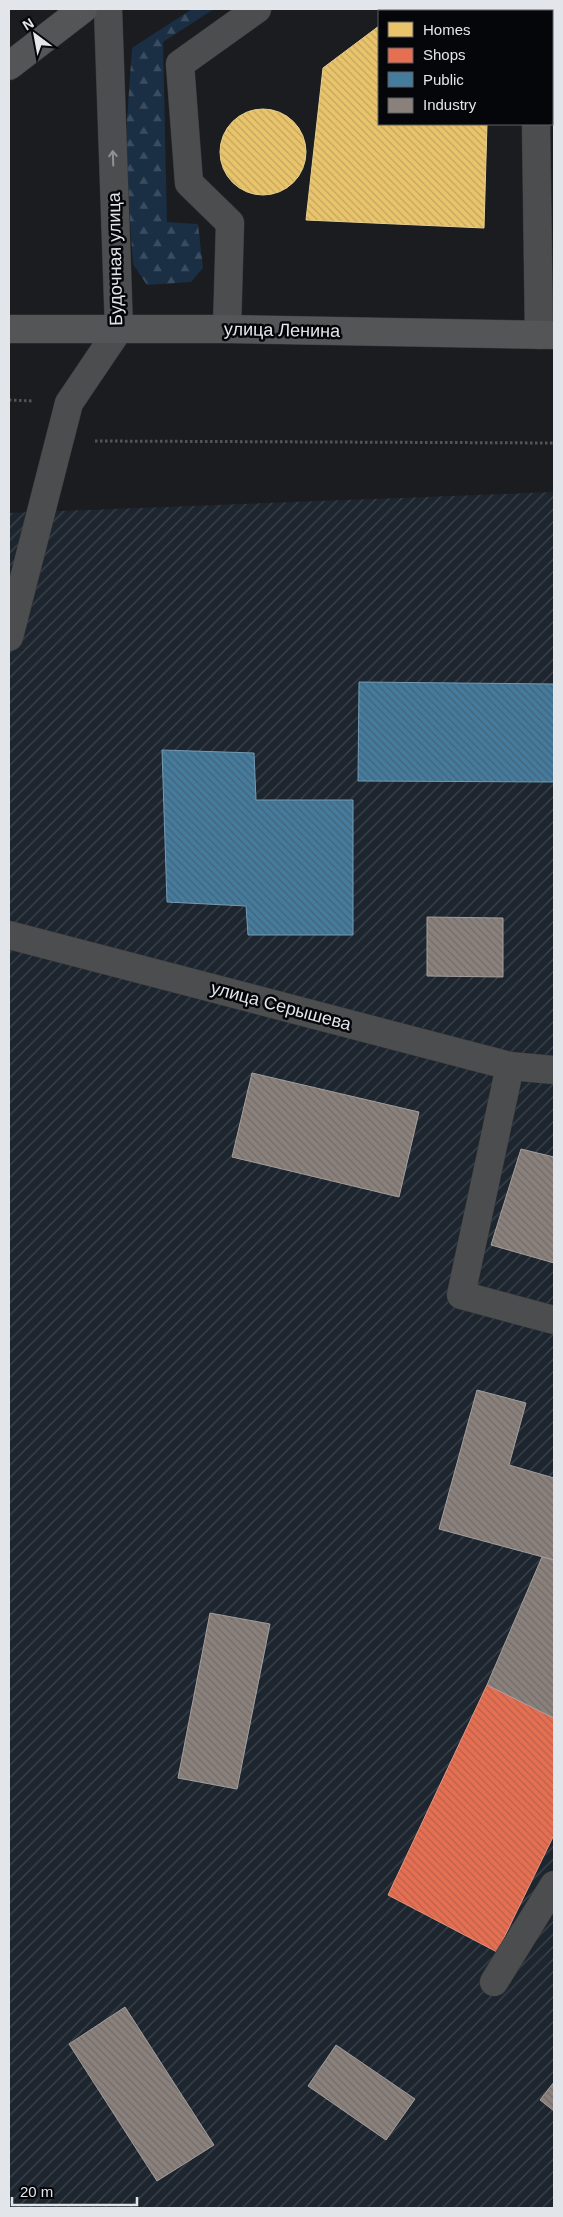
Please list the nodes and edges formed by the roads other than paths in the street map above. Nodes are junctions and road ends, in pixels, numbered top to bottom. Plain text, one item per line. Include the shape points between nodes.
1 (83, 9) edge
2 (108, 9) edge
3 (257, 9) edge
4 (9, 66) edge
5 (536, 125) edge
6 (9, 329) edge
7 (119, 329) junction
8 (227, 329) junction
9 (547, 335) edge
10 (9, 637) edge
11 (9, 935) edge
12 (510, 1066) junction
13 (554, 1070) edge
14 (554, 1320) edge
15 (554, 1885) edge
16 (494, 1982) dead end

1 - 4 main road
7 -> 2 street, Будочная улица
3 - 8 street via 180,64 189,183 230,223
5 - 9 street
6 - 7 main road, улица Ленина
7 - 8 main road, улица Ленина
7 - 10 street, Будочная улица via 69,403
8 - 9 main road, улица Ленина
11 - 12 street, улица Серышева
12 - 13 street, улица Серышева
12 - 14 street via 461,1295
15 - 16 street

